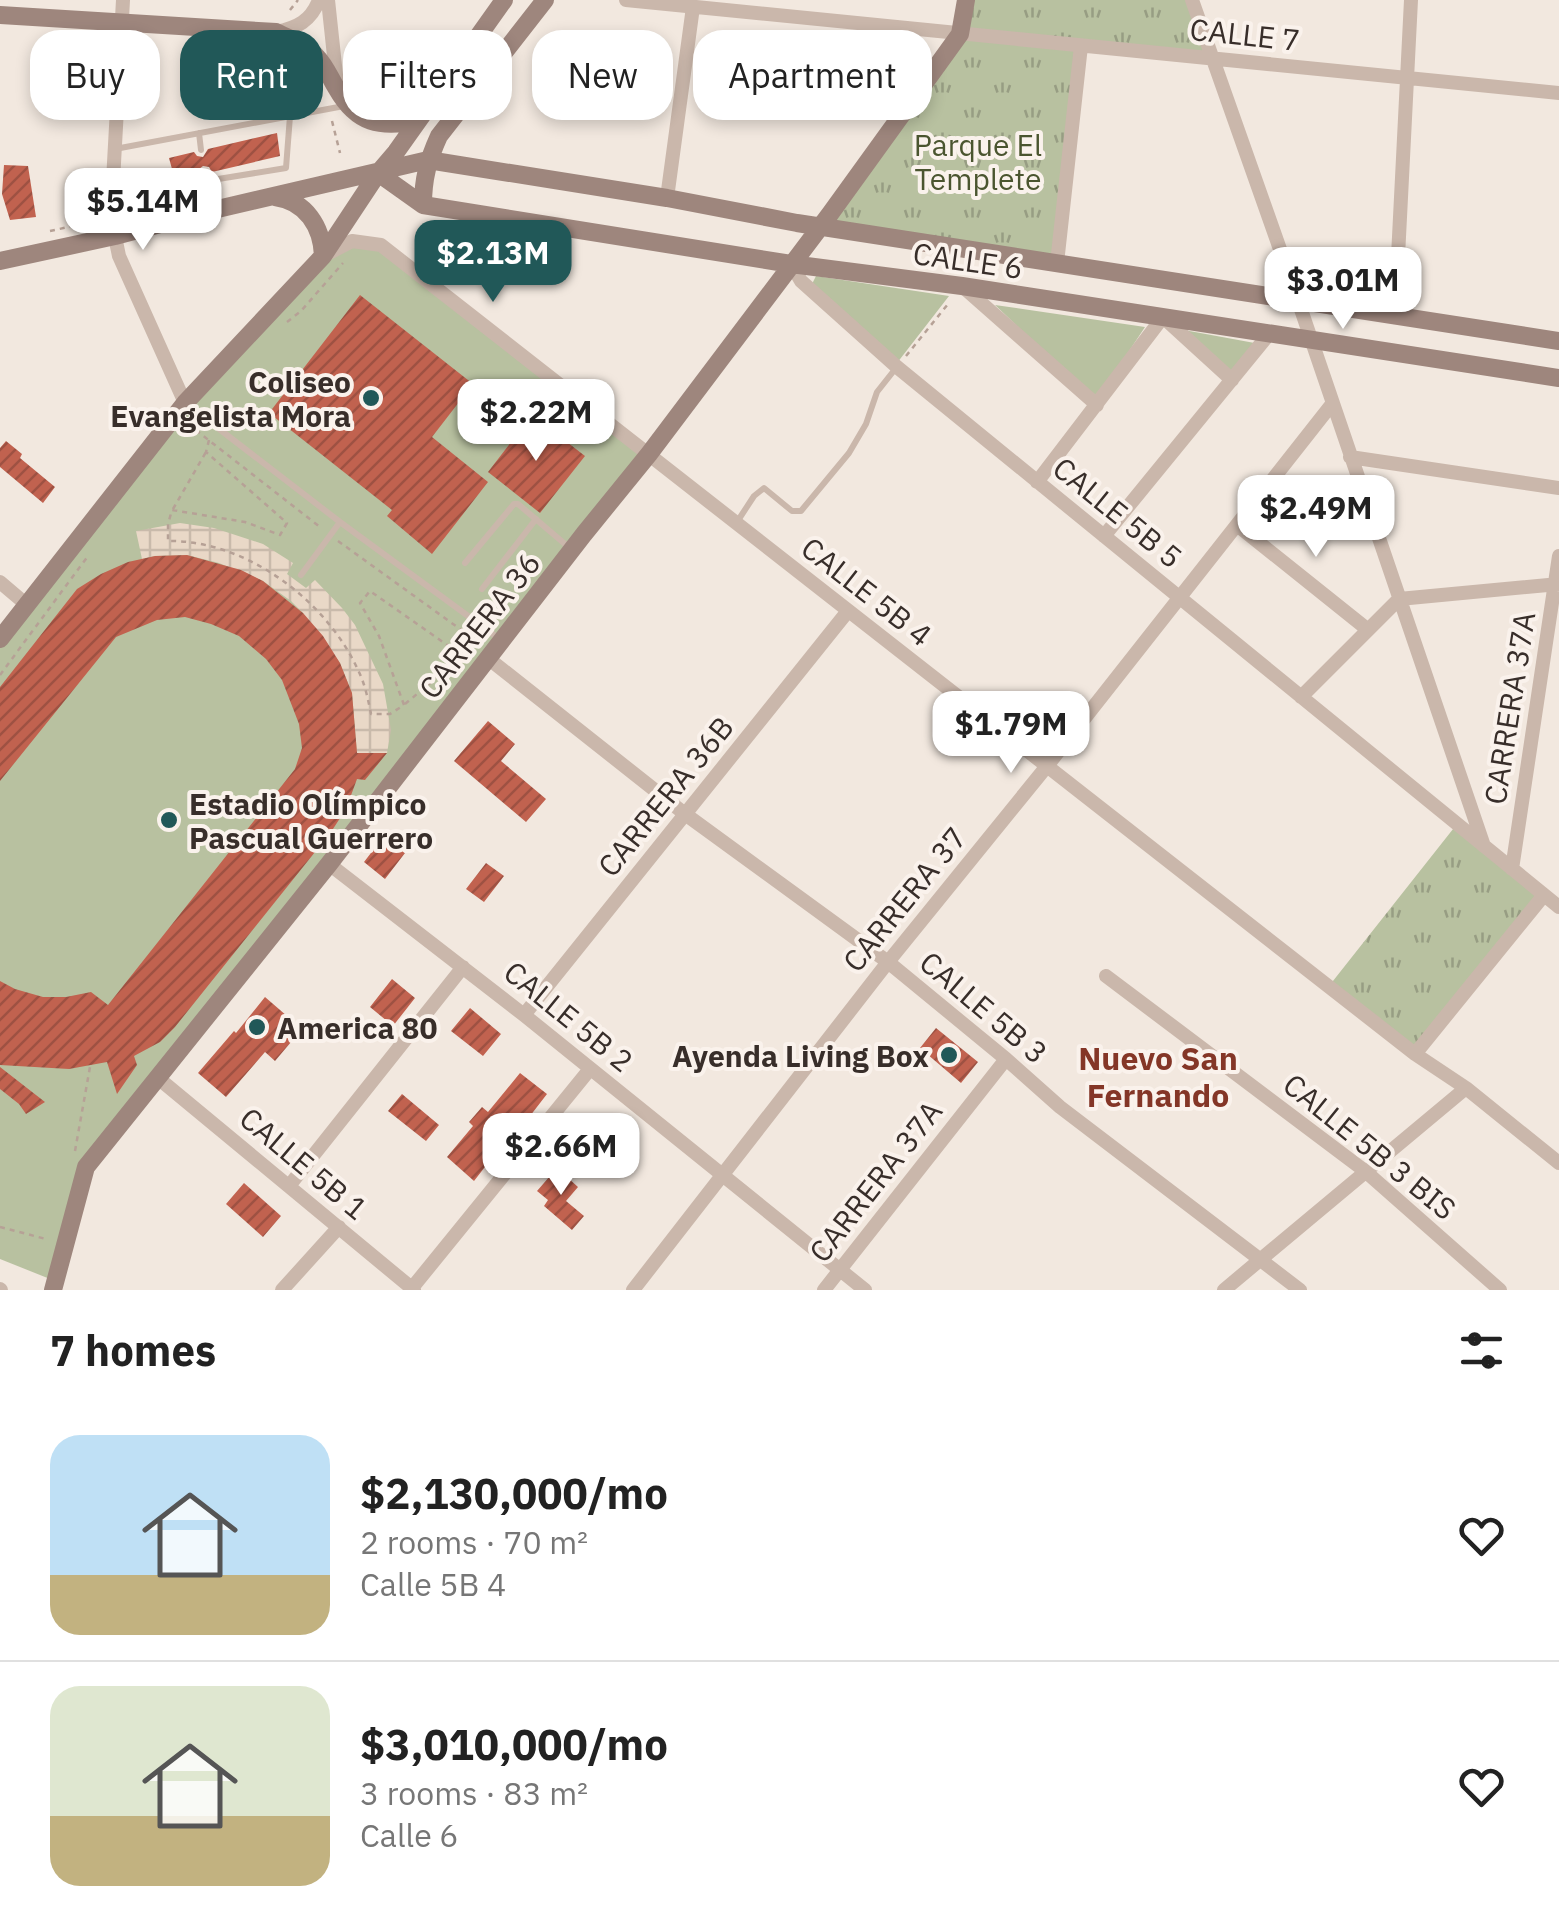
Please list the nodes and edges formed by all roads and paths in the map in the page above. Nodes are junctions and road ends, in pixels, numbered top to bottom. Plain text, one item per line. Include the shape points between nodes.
1 (122, 0) edge
2 (320, 0) edge
3 (328, 0) edge
4 (504, 0) edge
5 (545, 0) edge
6 (626, 0) edge
7 (966, 0) edge
8 (1192, 0) edge
9 (1411, 0) edge
10 (693, 6) junction
11 (0, 15) edge
12 (122, 21) junction
13 (248, 30) edge
14 (289, 30) edge
15 (960, 34) junction
16 (1081, 46) junction
17 (1214, 59) junction
18 (323, 63) edge
19 (1407, 78) junction
20 (1559, 93) edge
21 (338, 101) junction
22 (323, 106) edge
23 (268, 120) edge
24 (290, 120) edge
25 (417, 121) junction
26 (198, 133) junction
27 (114, 149) junction
28 (201, 150) dead end
29 (340, 153) dead end
30 (428, 160) junction
31 (378, 173) junction
32 (274, 196) junction
33 (667, 198) junction
34 (422, 206) junction
35 (209, 211) junction
36 (819, 226) junction
37 (115, 236) junction
38 (323, 256) junction
39 (0, 261) edge
40 (1057, 263) junction
41 (791, 264) junction
42 (959, 290) junction
43 (1297, 302) junction
44 (1394, 316) junction
45 (1163, 317) junction
46 (1269, 334) junction
47 (1311, 341) junction
48 (1559, 341) edge
49 (897, 367) junction
50 (1559, 378) edge
51 (1232, 380) junction
52 (186, 403) junction
53 (1097, 404) junction
54 (1332, 404) junction
55 (208, 440) dead end
56 (206, 452) junction
57 (648, 454) junction
58 (1350, 458) junction
59 (1037, 482) junction
60 (1559, 488) edge
61 (172, 510) junction
62 (536, 519) junction
63 (340, 522) junction
64 (736, 523) junction
65 (1237, 524) junction
66 (1104, 536) junction
67 (573, 550) junction
68 (1559, 556) edge
69 (465, 563) dead end
70 (301, 576) dead end
71 (0, 582) edge
72 (1557, 584) edge
73 (482, 589) dead end
74 (1180, 598) junction
75 (1399, 599) junction
76 (27, 605) junction
77 (848, 611) junction
78 (1367, 629) junction
79 (472, 637) dead end
80 (0, 639) edge
81 (502, 642) junction
82 (460, 654) junction
83 (489, 659) junction
84 (1301, 697) junction
85 (404, 705) junction
86 (1047, 766) junction
87 (685, 814) junction
88 (1484, 847) junction
89 (329, 864) junction
90 (1512, 869) junction
91 (1544, 895) junction
92 (1559, 907) edge
93 (888, 962) junction
94 (463, 968) junction
95 (1106, 976) dead end
96 (524, 1015) junction
97 (1415, 1054) junction
98 (1006, 1058) junction
99 (90, 1067) dead end
100 (590, 1068) junction
101 (158, 1078) junction
102 (1466, 1088) junction
103 (73, 1162) dead end
104 (1559, 1164) edge
105 (1365, 1171) junction
106 (723, 1175) junction
107 (289, 1186) junction
108 (0, 1227) edge
109 (338, 1228) junction
110 (53, 1241) dead end
111 (1261, 1258) junction
112 (840, 1270) junction
113 (413, 1289) edge
114 (53, 1290) edge
115 (282, 1290) edge
116 (633, 1290) edge
117 (824, 1290) edge
118 (865, 1290) edge
119 (1224, 1290) edge
120 (1300, 1290) edge
121 (1500, 1290) edge

1 - 12 street
2 - 14 street via 307,20
3 - 21 street
4 - 25 main road
5 - 30 main road
6 - 10 street, CALLE 7
7 - 15 main road, CARRERA 36
8 - 17 street
9 - 19 street
10 - 15 street, CALLE 7
10 - 33 street
11 - 12 main road
12 - 13 main road
12 - 27 street
15 - 16 street, CALLE 7
15 - 36 main road, CARRERA 36
16 - 17 street, CALLE 7
16 - 40 street
17 - 19 street, CALLE 7
17 - 43 street
18 - 21 main road
19 - 20 street, CALLE 7
19 - 44 street
21 - 22 lane
21 - 25 main road via 376,124
21 - 29 path
23 - 26 lane
24 - 35 lane via 286,168 205,177
25 - 31 main road
26 - 27 lane
26 - 28 lane
27 - 37 street
30 - 31 main road, CALLE 6
30 - 33 main road, CALLE 6
30 - 34 main road
31 - 32 main road, CALLE 6
31 - 34 main road, CALLE 6
31 - 38 main road
32 - 35 main road, CALLE 6
32 - 38 main road via 288,198 310,216
33 - 36 main road, CALLE 6
34 - 41 main road, CALLE 6
35 - 37 main road, CALLE 6
36 - 40 main road, CALLE 6
36 - 41 main road, CARRERA 36
37 - 39 main road, CALLE 6
37 - 52 street
38 - 52 main road
38 - 57 street, CALLE 5B 4 via 352,241 381,245
40 - 43 main road, CALLE 6
41 - 42 main road, CALLE 6
41 - 49 street, CALLE 5B 5 via 801,281
41 - 57 main road, CARRERA 36
42 - 45 main road, CALLE 6
42 - 49 path
42 - 53 street
43 - 44 main road, CALLE 6
43 - 47 street
44 - 48 main road, CALLE 6
45 - 46 main road, CALLE 6
45 - 51 street
45 - 53 street
46 - 47 main road, CALLE 6
46 - 51 street
47 - 50 main road, CALLE 6
47 - 54 street
49 - 59 street, CALLE 5B 5
49 - 64 lane via 877,392 849,453 801,511 764,488
51 - 66 street
52 - 63 lane
52 - 76 main road
53 - 59 street
54 - 58 street
54 - 65 street, CARRERA 37
55 - 56 path
56 - 61 path
56 - 61 path via 287,523 280,536 245,522
57 - 64 street, CALLE 5B 4
57 - 67 main road, CARRERA 36
58 - 60 street
58 - 75 street
59 - 66 street, CALLE 5B 5
61 - 85 path via 168,541 221,549 268,571 328,623 359,671 371,714
62 - 67 lane
62 - 69 lane via 518,504 510,506
62 - 73 lane
63 - 70 lane
63 - 81 lane
64 - 77 street, CALLE 5B 4
65 - 74 street, CARRERA 37
65 - 78 street
66 - 74 street, CALLE 5B 5
67 - 81 main road, CARRERA 36
68 - 72 street, CARRERA 37A
71 - 76 street
72 - 75 street
72 - 90 street, CARRERA 37A
74 - 84 street, CALLE 5B 5
74 - 86 street, CARRERA 37
75 - 78 street
75 - 88 street
76 - 80 main road
77 - 86 street, CALLE 5B 4
77 - 87 street, CARRERA 36B
78 - 84 street
79 - 82 path
81 - 83 main road, CARRERA 36
82 - 85 path
82 - 85 path via 370,591 360,602 380,636
83 - 87 street, CALLE 5B 3
83 - 89 main road, CARRERA 36
84 - 88 street, CALLE 5B 5
86 - 93 street, CARRERA 37
86 - 97 street, CALLE 5B 4
87 - 93 street, CALLE 5B 3
87 - 96 street, CARRERA 36B
88 - 90 street, CALLE 5B 5
89 - 94 street, CALLE 5B 2
89 - 101 main road, CARRERA 36
90 - 91 street, CALLE 5B 5
91 - 92 street, CALLE 5B 5
91 - 97 street
93 - 98 street, CALLE 5B 3
93 - 106 street, CARRERA 37
94 - 96 street, CALLE 5B 2
94 - 107 street
95 - 105 street, CALLE 5B 3 BIS
96 - 100 street, CALLE 5B 2
97 - 102 street, CALLE 5B 4
98 - 111 street, CALLE 5B 3 via 1060,1107
98 - 112 street, CARRERA 37A
99 - 103 path
100 - 106 street, CALLE 5B 2
100 - 113 street
101 - 107 street, CALLE 5B 1
101 - 114 main road, CARRERA 36 via 86,1167
102 - 104 street, CALLE 5B 4
102 - 105 street
105 - 111 street
105 - 121 street, CALLE 5B 3 BIS
106 - 112 street, CALLE 5B 2
106 - 116 street, CARRERA 37
107 - 109 street, CALLE 5B 1
108 - 110 path
109 - 113 street, CALLE 5B 1
109 - 115 street
111 - 119 street
111 - 120 street, CALLE 5B 3
112 - 117 street, CARRERA 37A
112 - 118 street, CALLE 5B 2

